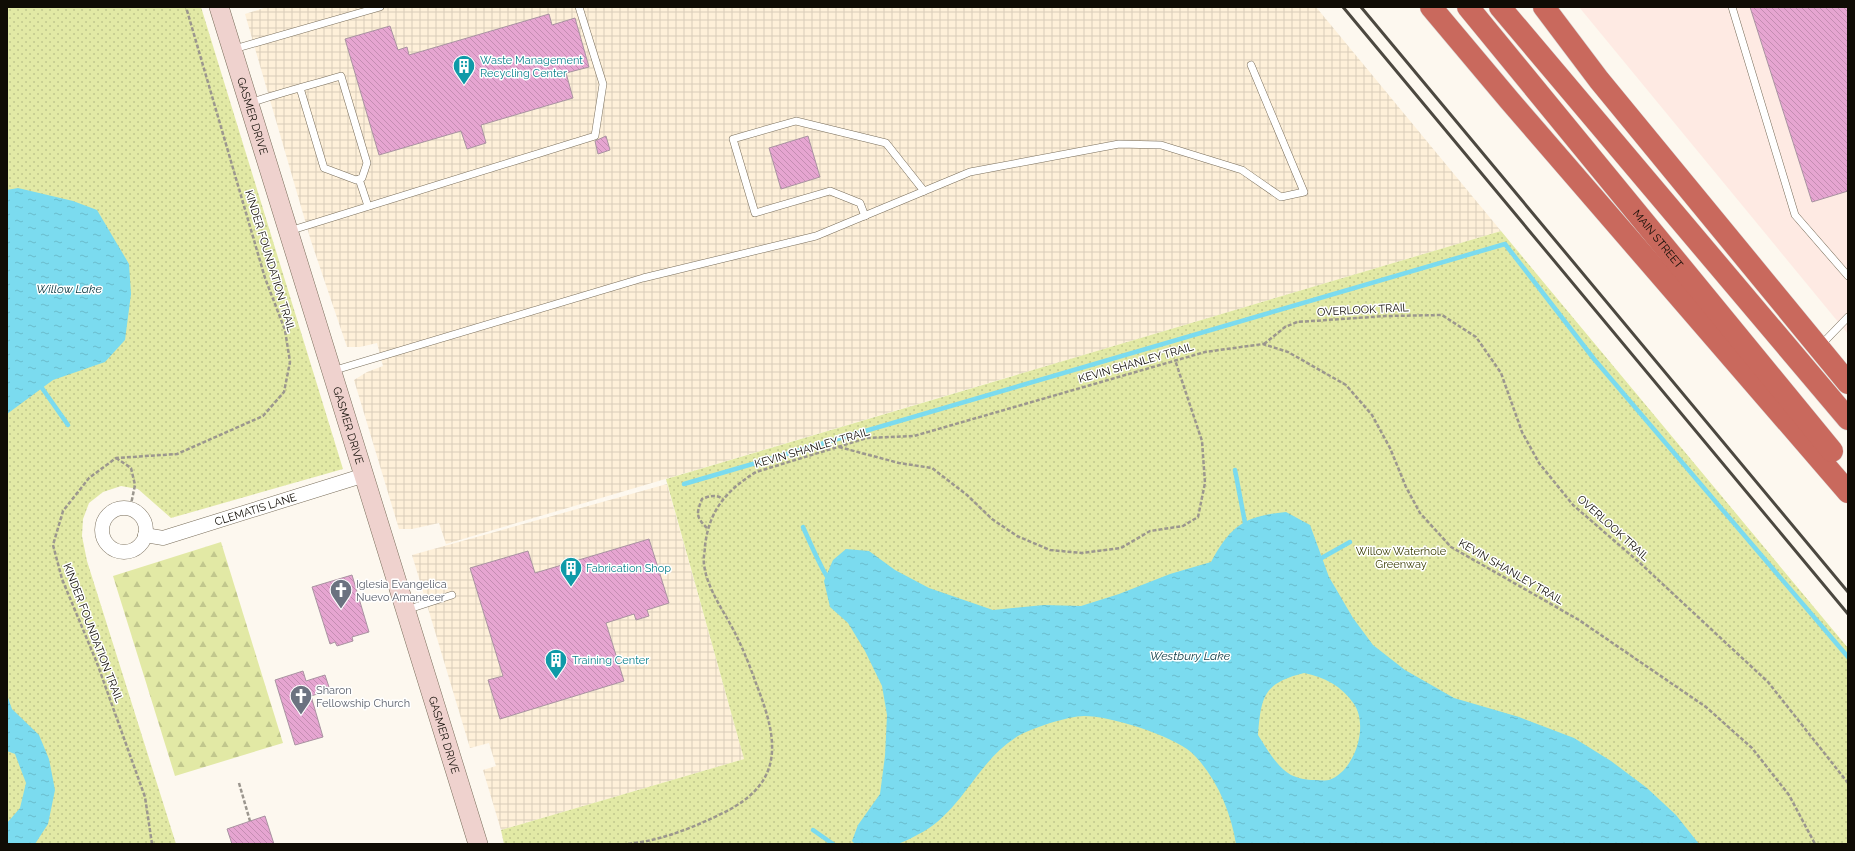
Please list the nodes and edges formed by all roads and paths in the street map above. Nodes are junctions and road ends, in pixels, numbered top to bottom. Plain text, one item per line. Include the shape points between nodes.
1 (186, 7) edge
2 (219, 7) edge
3 (380, 7) edge
4 (579, 7) edge
5 (1432, 7) edge
6 (1468, 7) edge
7 (1500, 7) edge
8 (1544, 7) edge
9 (1732, 7) edge
10 (232, 49) junction
11 (1251, 65) dead end
12 (300, 88) junction
13 (250, 103) junction
14 (359, 179) junction
15 (924, 191) junction
16 (368, 206) junction
17 (865, 216) junction
18 (289, 231) junction
19 (1848, 276) edge
20 (1848, 317) edge
21 (1263, 344) junction
22 (1819, 347) junction
23 (1175, 360) junction
24 (332, 371) junction
25 (1848, 383) edge
26 (1848, 419) edge
27 (839, 447) junction
28 (116, 458) junction
29 (1848, 470) edge
30 (365, 475) junction
31 (1848, 492) edge
32 (723, 499) junction
33 (130, 509) junction
34 (707, 528) junction
35 (145, 535) junction
36 (452, 595) dead end
37 (406, 610) junction
38 (1848, 782) edge
39 (239, 783) dead end
40 (250, 821) dead end
41 (152, 844) edge
42 (478, 844) edge
43 (628, 844) edge
44 (1816, 844) edge

1 - 28 path, KINDER FOUNDATION TRAIL via 265,278 285,330 290,362 284,392 263,416 177,454
2 - 10 street, GASMER DRIVE
3 - 10 lane
4 - 16 lane via 603,84 595,136
5 - 31 highway
6 - 29 highway, MAIN STREET
7 - 26 highway
8 - 22 highway via 1599,80
9 - 19 lane via 1795,215
10 - 13 street, GASMER DRIVE
11 - 15 lane via 1304,192 1281,197 1242,170 1161,145 1119,144 970,172
12 - 13 lane
12 - 14 lane via 324,168
12 - 14 lane via 341,76 367,163 362,178
13 - 18 street, GASMER DRIVE
14 - 16 lane
15 - 17 lane
15 - 17 lane via 886,143 796,121 733,139 755,213 830,191 860,203
16 - 18 lane
17 - 24 lane via 816,236 643,278
18 - 24 street, GASMER DRIVE
20 - 22 lane
21 - 23 path, KEVIN SHANLEY TRAIL via 1205,352
21 - 38 path, OVERLOOK TRAIL via 1285,327 1298,322 1386,316 1442,315 1476,337 1501,373 1522,432 1536,457 1573,505 1640,563 1768,682
21 - 44 path, KEVIN SHANLEY TRAIL via 1288,352 1346,385 1372,415 1420,513 1451,547 1579,620 1706,707 1752,748 1789,796
22 - 25 highway
23 - 27 path, KEVIN SHANLEY TRAIL via 914,436 867,438
23 - 27 path via 1202,441 1205,483 1198,517 1183,526 1150,531 1121,548 1082,553 1050,550 1017,536 992,519 932,468 899,463
24 - 30 street, GASMER DRIVE
27 - 32 path, KEVIN SHANLEY TRAIL via 756,472 740,482
28 - 33 path via 130,468 135,485
28 - 41 path, KINDER FOUNDATION TRAIL via 89,478 64,511 53,545 62,579 97,663 146,796
30 - 35 street, CLEMATIS LANE via 163,538
30 - 37 street, GASMER DRIVE
32 - 34 path, KEVIN SHANLEY TRAIL
32 - 34 path via 710,495 702,499 697,511 699,520
33 - 35 street via 142,519
33 - 35 street via 121,508 106,516 102,524 105,541 114,550 127,552 142,543
34 - 43 path, KEVIN SHANLEY TRAIL via 704,563 711,588 736,636 771,721 773,748 767,774 748,798 738,805 688,830 648,842
36 - 37 lane
37 - 42 street, GASMER DRIVE
39 - 40 path

